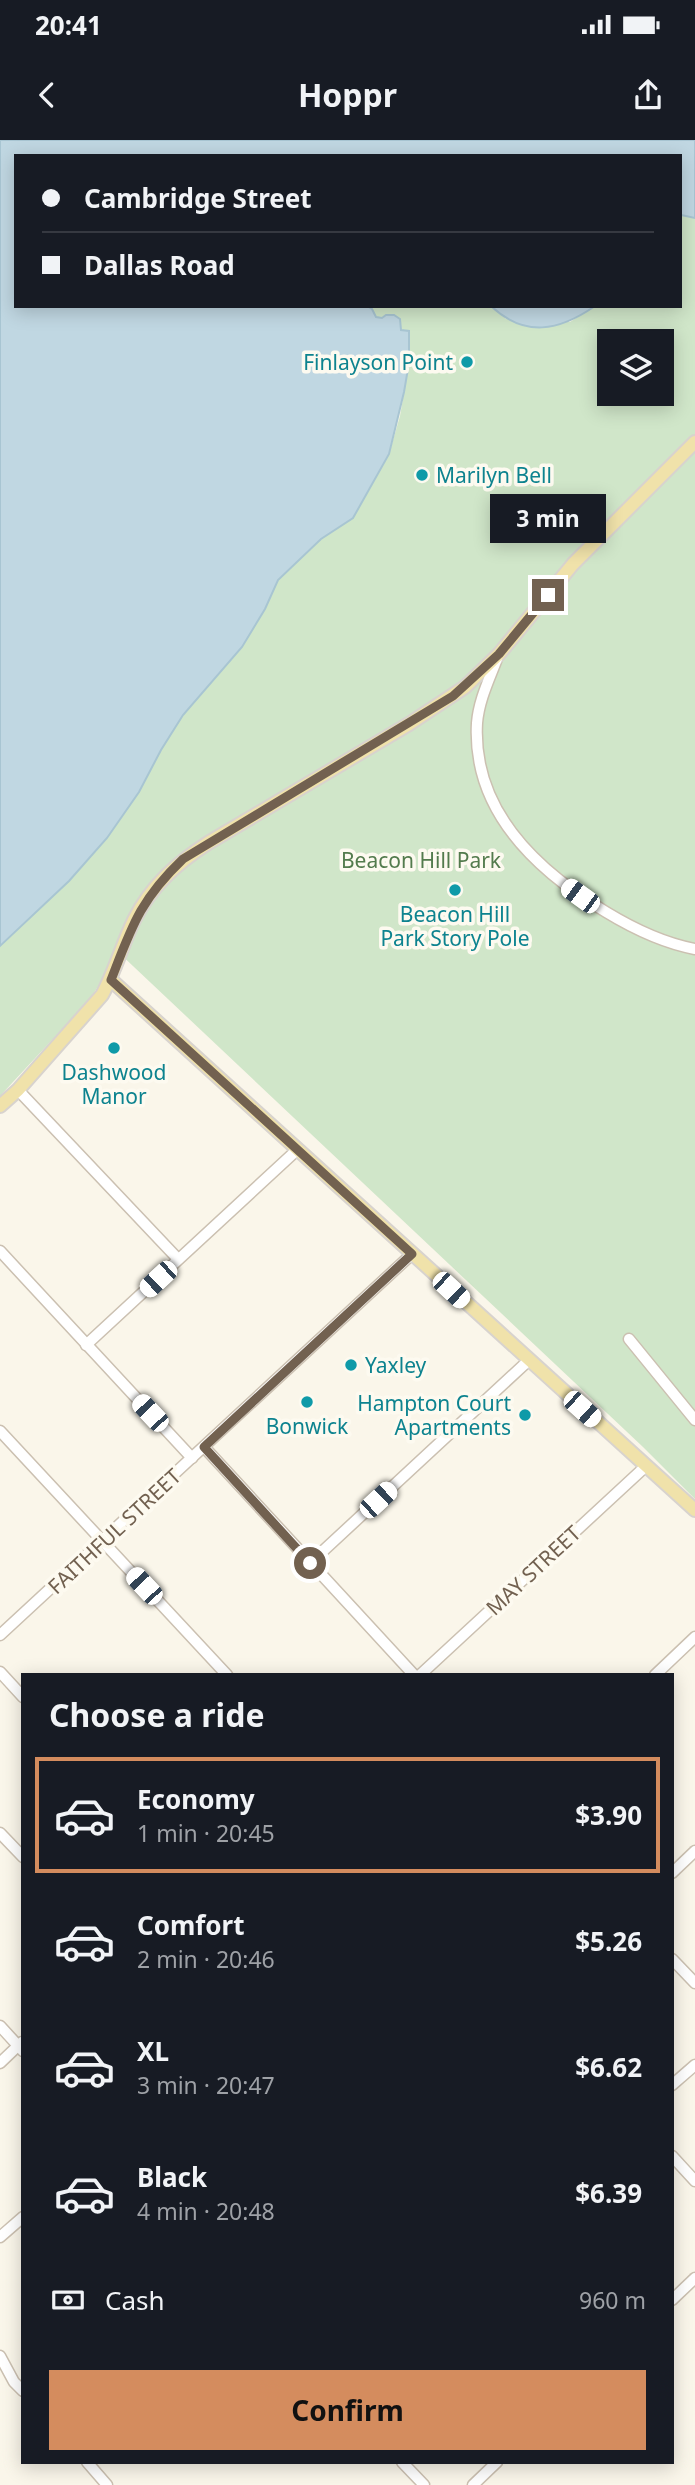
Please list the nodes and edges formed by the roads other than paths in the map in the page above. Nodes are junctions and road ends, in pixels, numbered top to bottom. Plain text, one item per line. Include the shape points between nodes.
1 (695, 442) edge
2 (499, 654) junction
3 (695, 950) edge
4 (111, 980) junction
5 (18, 1090) junction
6 (0, 1106) edge
7 (298, 1149) junction
8 (0, 1251) edge
9 (412, 1254) junction
10 (178, 1259) junction
11 (629, 1339) dead end
12 (86, 1345) junction
13 (528, 1361) junction
14 (695, 1420) edge
15 (0, 1431) edge
16 (204, 1447) junction
17 (192, 1458) junction
18 (646, 1466) junction
19 (695, 1510) edge
20 (103, 1542) junction
21 (310, 1563) junction
22 (0, 1634) edge
23 (695, 1637) edge
24 (0, 1672) edge
25 (225, 1673) edge
26 (412, 1673) edge
27 (422, 1673) edge
28 (657, 1673) edge
29 (21, 1695) edge
30 (0, 1833) edge
31 (695, 1852) edge
32 (21, 1855) edge
33 (674, 1871) edge
34 (674, 1961) edge
35 (695, 1983) edge
36 (0, 2026) edge
37 (21, 2046) edge
38 (0, 2063) edge
39 (695, 2065) edge
40 (674, 2083) edge
41 (674, 2158) edge
42 (695, 2181) edge
43 (21, 2219) edge
44 (0, 2237) edge
45 (695, 2278) edge
46 (674, 2298) edge
47 (0, 2356) edge
48 (21, 2390) edge
49 (89, 2464) edge
50 (404, 2464) edge
51 (496, 2464) edge
52 (107, 2485) edge
53 (424, 2485) edge
54 (473, 2485) edge

1 - 2 main road via 573,564
2 - 3 street via 481,700 477,734 485,782 505,824 536,862 580,896 631,926
2 - 4 main road via 441,704 183,859 146,900
4 - 5 main road
4 - 7 main road
5 - 6 main road
5 - 10 street
7 - 9 main road
7 - 10 street
8 - 12 street
9 - 13 main road
9 - 16 street, FAITHFUL STREET
10 - 12 street
11 - 14 street
12 - 17 street
13 - 18 main road
13 - 21 street
15 - 20 street
16 - 17 street, FAITHFUL STREET
16 - 21 street
17 - 20 street, FAITHFUL STREET
18 - 19 main road
18 - 27 street, MAY STREET
20 - 22 street, FAITHFUL STREET
20 - 25 street
21 - 26 street
23 - 28 street
24 - 29 street
30 - 32 street
31 - 33 street
34 - 35 street
36 - 37 street
37 - 38 street
39 - 40 street
41 - 42 street
43 - 44 street
45 - 46 street
47 - 48 street
49 - 52 street
50 - 53 street
51 - 54 street

